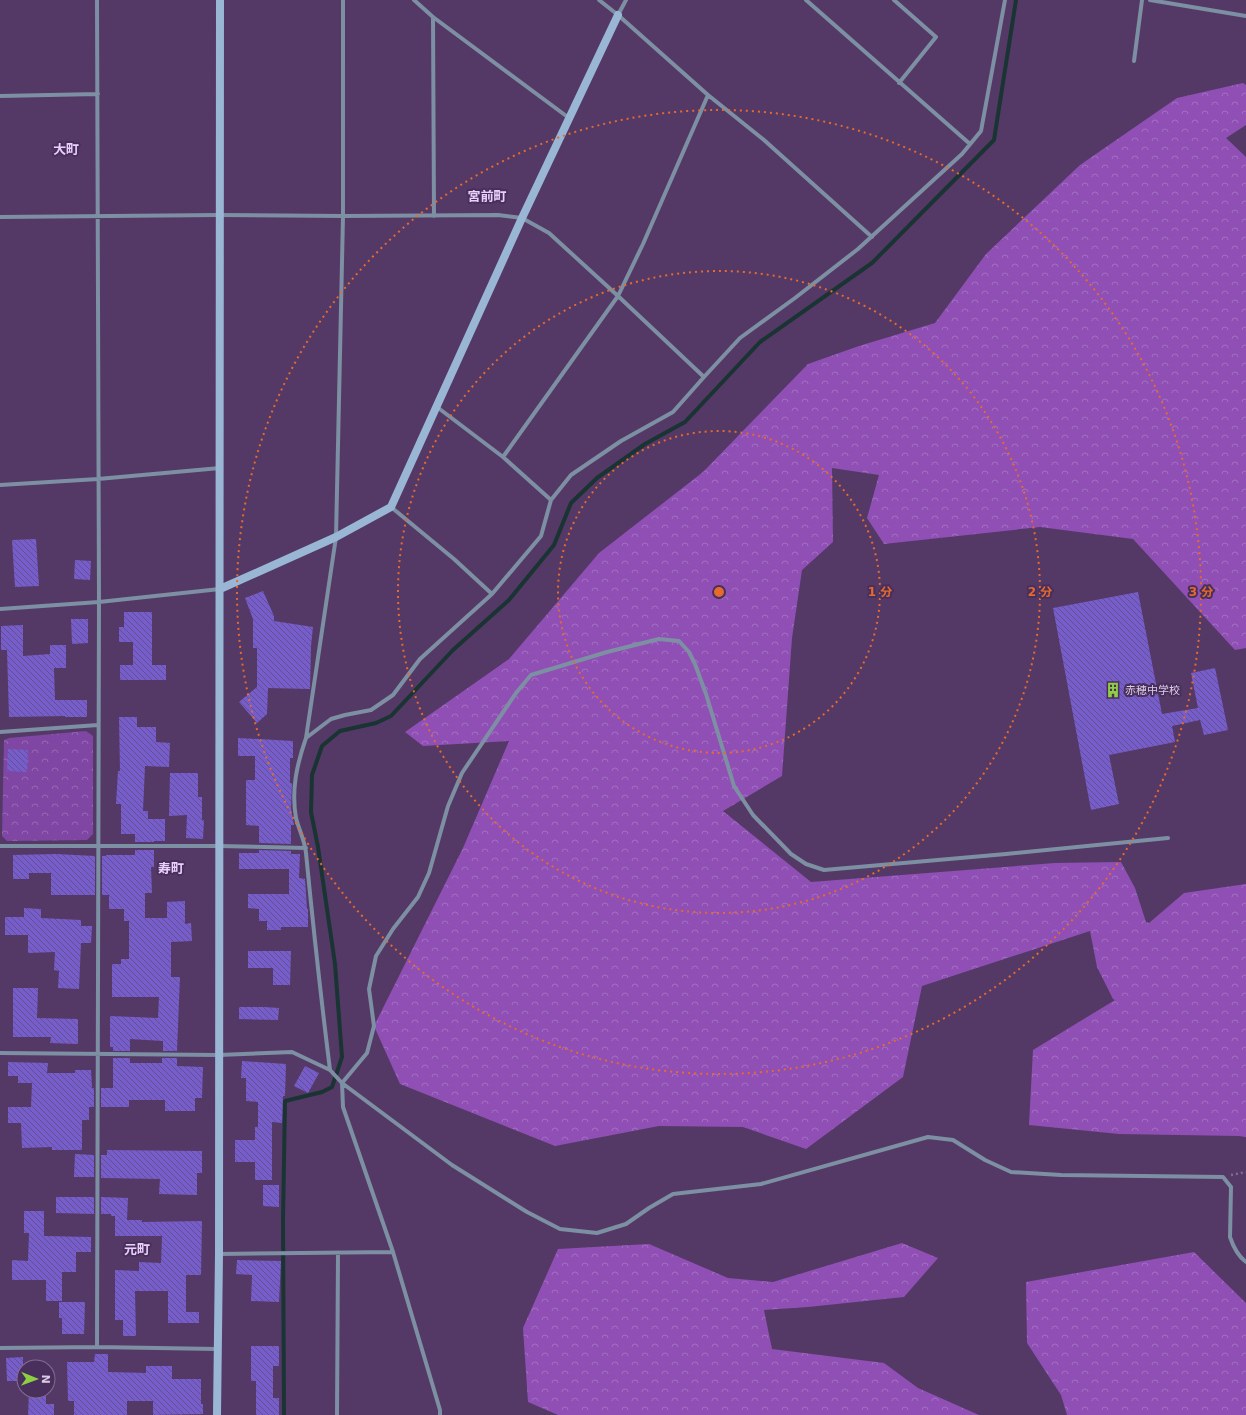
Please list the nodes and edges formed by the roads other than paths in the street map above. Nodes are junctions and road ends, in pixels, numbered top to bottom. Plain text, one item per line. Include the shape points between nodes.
1 (97, 0) edge
2 (220, 0) edge
3 (343, 0) edge
4 (414, 0) edge
5 (599, 0) edge
6 (626, 0) edge
7 (806, 0) edge
8 (894, 0) edge
9 (1005, 0) edge
10 (1142, 0) edge
11 (1150, 0) edge
12 (618, 15) junction
13 (1246, 16) edge
14 (433, 17) junction
15 (1134, 61) dead end
16 (899, 83) junction
17 (98, 94) junction
18 (708, 95) junction
19 (0, 96) edge
20 (569, 118) junction
21 (970, 144) junction
22 (219, 215) junction
23 (0, 216) edge
24 (343, 216) junction
25 (434, 216) junction
26 (98, 217) junction
27 (522, 218) junction
28 (872, 236) junction
29 (618, 296) junction
30 (704, 377) junction
31 (436, 406) junction
32 (503, 458) junction
33 (220, 468) junction
34 (98, 479) junction
35 (0, 486) edge
36 (551, 500) junction
37 (391, 507) junction
38 (336, 538) junction
39 (220, 589) junction
40 (492, 594) junction
41 (99, 602) junction
42 (0, 609) edge
43 (98, 725) junction
44 (0, 732) edge
45 (306, 738) junction
46 (1168, 838) dead end
47 (0, 846) edge
48 (219, 846) junction
49 (97, 847) junction
50 (306, 848) junction
51 (0, 1053) edge
52 (97, 1054) junction
53 (219, 1055) junction
54 (330, 1070) junction
55 (342, 1083) junction
56 (393, 1252) junction
57 (219, 1254) junction
58 (338, 1254) junction
59 (1246, 1262) edge
60 (97, 1347) junction
61 (0, 1348) edge
62 (217, 1349) junction
63 (217, 1415) edge
64 (336, 1415) edge
65 (440, 1415) edge

1 - 17 street
2 - 22 street
3 - 24 street
4 - 14 street
5 - 12 street
6 - 12 street
7 - 16 street
8 - 16 street via 936,36
9 - 21 street via 981,131
10 - 15 street
11 - 13 street
12 - 18 street
12 - 20 street
14 - 20 street
14 - 25 street
16 - 21 street
17 - 19 street
17 - 26 street
18 - 28 street via 764,140
18 - 29 street
20 - 27 street
21 - 28 street
22 - 24 street
22 - 26 street
22 - 33 street
23 - 26 street
24 - 25 street
24 - 38 street
25 - 27 street via 498,215
26 - 34 street
27 - 29 street via 549,233
27 - 31 street
28 - 30 street via 740,338
29 - 30 street
29 - 32 street
30 - 36 street via 673,412 621,441 571,475
31 - 32 street
31 - 37 street
32 - 36 street
33 - 34 street
33 - 39 street
34 - 35 street
34 - 41 street
36 - 40 street via 541,536
37 - 38 street
37 - 40 street
38 - 39 street
38 - 45 street
39 - 41 street
39 - 48 street
40 - 45 street via 420,659 393,695 371,710 331,719
41 - 42 street
41 - 43 street
43 - 44 street
43 - 49 street
45 - 50 street via 298,763 294,789 296,818
46 - 55 street via 824,870 806,864 787,851 753,815 734,786 695,664 680,641 659,638 556,667 531,675 462,773 448,806 429,873 418,897 376,956 369,989 374,1026 367,1053
47 - 49 street
48 - 49 street
48 - 50 street
48 - 53 street
49 - 52 street
50 - 54 street
51 - 52 street
52 - 53 street
52 - 60 street
53 - 54 street via 292,1052
53 - 57 street
54 - 55 street
55 - 56 street via 343,1107
55 - 59 street via 452,1165 527,1212 560,1229 597,1234 626,1224 673,1194 761,1184 928,1137 953,1140 985,1160 1011,1172 1223,1177 1231,1187 1230,1237 1238,1254
56 - 58 street
56 - 65 street
57 - 58 street
57 - 62 street
58 - 64 street
60 - 61 street
60 - 62 street
62 - 63 street

